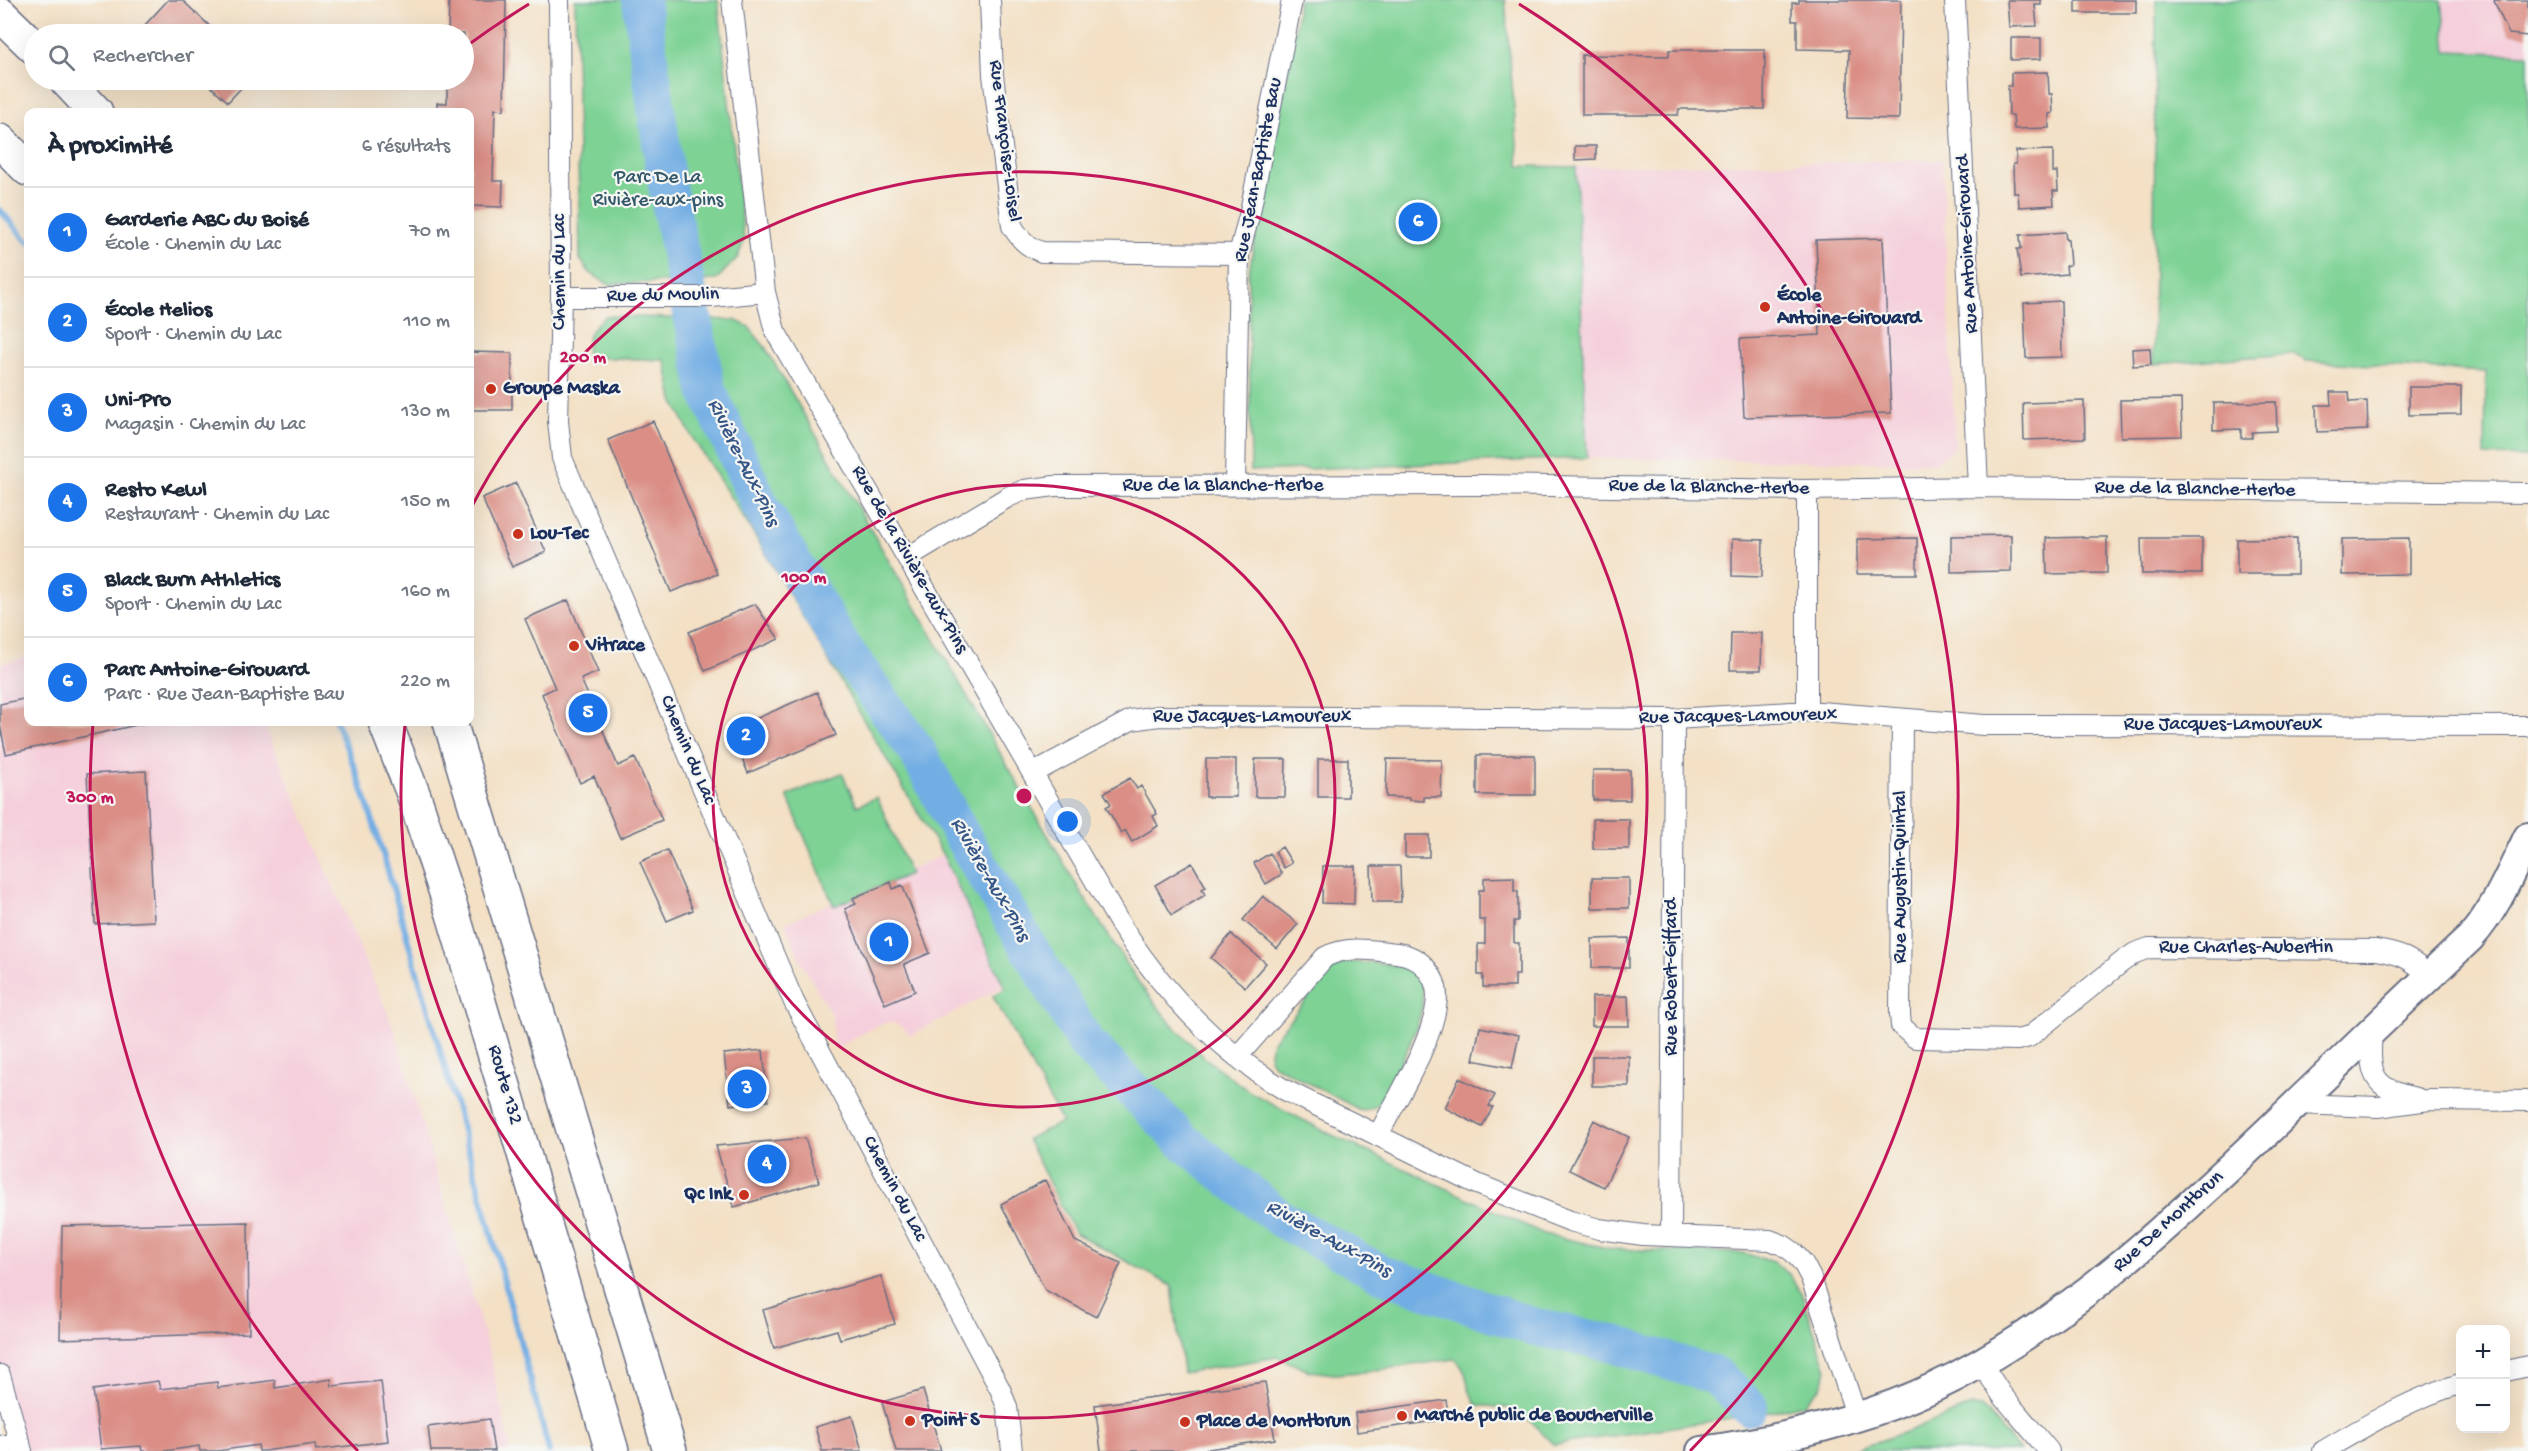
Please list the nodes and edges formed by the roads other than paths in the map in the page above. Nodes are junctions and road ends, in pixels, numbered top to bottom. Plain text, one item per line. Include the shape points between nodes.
1 (559, 0) edge
2 (732, 0) edge
3 (990, 0) edge
4 (1292, 0) edge
5 (1955, 0) edge
6 (0, 14) edge
7 (24, 37) edge
8 (75, 90) edge
9 (92, 108) edge
10 (0, 141) edge
11 (24, 165) edge
12 (1239, 254) junction
13 (765, 292) junction
14 (561, 297) junction
15 (1235, 486) junction
16 (1978, 487) junction
17 (1807, 490) junction
18 (2528, 493) edge
19 (908, 557) junction
20 (1808, 711) junction
21 (1674, 719) junction
22 (1902, 719) junction
23 (387, 726) edge
24 (451, 726) edge
25 (2528, 726) edge
26 (1033, 773) junction
27 (2528, 837) edge
28 (2429, 976) junction
29 (2372, 1030) junction
30 (1906, 1033) joint
31 (1237, 1057) junction
32 (2429, 1100) junction
33 (2528, 1101) edge
34 (2296, 1104) junction
35 (1378, 1136) junction
36 (1671, 1234) junction
37 (1981, 1363) junction
38 (2528, 1366) edge
39 (2510, 1370) edge
40 (0, 1375) edge
41 (2456, 1385) edge
42 (1856, 1415) junction
43 (0, 1446) edge
44 (21, 1447) edge
45 (1730, 1449) edge
46 (612, 1451) edge
47 (670, 1451) edge
48 (1012, 1451) edge
49 (1701, 1451) edge
50 (2049, 1451) edge
51 (2323, 1451) edge

1 - 14 street, Chemin du Lac
2 - 13 street, Rue de la Rivière-aux-Pins
3 - 12 street, Rue Françoise-Loisel via 993,75 1012,226 1019,238 1042,252
4 - 12 street, Rue Jean-Baptiste Bau
5 - 16 street, Rue Antoine-Girouard
6 - 7 highway
8 - 9 highway
10 - 11 highway
12 - 15 street, Rue Jean-Baptiste Bau
13 - 14 street, Rue du Moulin via 712,297
13 - 19 street, Rue de la Rivière-aux-Pins via 775,331
14 - 48 street, Chemin du Lac via 558,421 562,458 794,1002 1000,1389 1007,1407
15 - 17 street, Rue de la Blanche-Herbe
15 - 19 street, Rue de la Blanche-Herbe via 1055,486 1024,490
16 - 17 street, Rue de la Blanche-Herbe
16 - 18 street, Rue de la Blanche-Herbe
17 - 20 street
19 - 26 street, Rue de la Rivière-aux-Pins
20 - 21 street, Rue Jacques-Lamoureux
20 - 22 street, Rue Jacques-Lamoureux
21 - 26 street, Rue Jacques-Lamoureux via 1145,717 1114,728
21 - 36 street, Rue Robert-Giffard
22 - 25 street, Rue Jacques-Lamoureux via 1984,724
22 - 30 street, Rue Augustin-Quintal via 1900,1014
23 - 46 highway, Route 132 via 449,903
24 - 47 highway
26 - 31 street, Rue de la Rivière-aux-Pins via 1151,970 1181,1007
27 - 28 street, Rue De Montbrun via 2484,923
28 - 29 street, Rue De Montbrun
28 - 30 street, Rue Charles-Aubertin via 2401,954 2376,950 2149,948 2122,962 2029,1036 2017,1040 1926,1040
29 - 32 street via 2370,1058 2375,1077 2395,1092
29 - 34 street, Rue De Montbrun
31 - 35 street, Rue de la Rivière-aux-Pins via 1285,1090
31 - 35 street via 1324,957 1353,949 1406,954 1422,963 1432,975 1437,993 1435,1015
32 - 33 street
32 - 34 street via 2378,1107
34 - 37 street, Rue De Montbrun via 2179,1216 2105,1279
35 - 36 street, Rue de la Rivière-aux-Pins via 1570,1221 1624,1233
36 - 42 street, Rue de la Rivière-aux-Pins via 1770,1240 1792,1252 1811,1278
37 - 42 street, Rue De Montbrun via 1910,1397
37 - 50 street
38 - 39 street
40 - 44 street
41 - 51 street via 2395,1411
42 - 45 street, Rue De Montbrun
43 - 44 street
45 - 49 street, Rue De Montbrun

